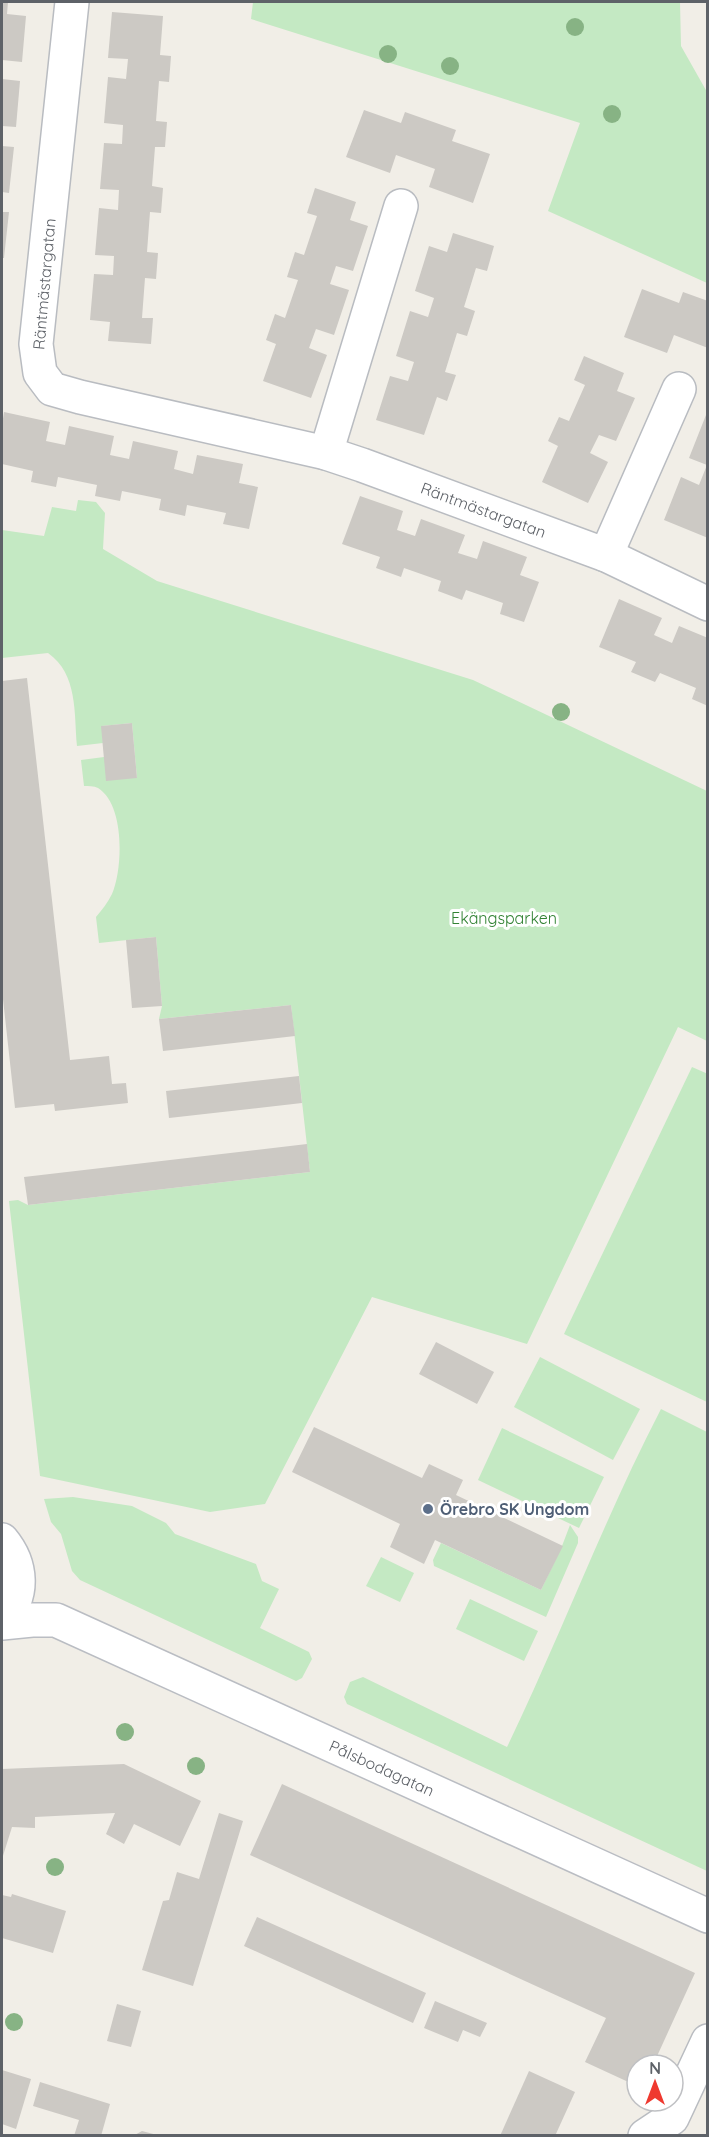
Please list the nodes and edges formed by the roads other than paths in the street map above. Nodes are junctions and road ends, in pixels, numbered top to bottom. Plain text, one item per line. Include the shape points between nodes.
1 (72, 2) edge
2 (401, 206) dead end
3 (679, 389) dead end
4 (326, 453) junction
5 (606, 555) junction
6 (708, 604) edge
7 (2, 1539) edge
8 (18, 1569) junction
9 (56, 1620) junction
10 (2, 1621) edge
11 (708, 1916) edge
12 (708, 2041) edge
13 (645, 2136) edge

1 - 4 street, Räntmästargatan via 36,344 40,373 52,388 80,397
2 - 4 street
3 - 5 street
4 - 5 street, Räntmästargatan
5 - 6 street, Räntmästargatan
7 - 8 street, Pålsbodagatan
8 - 9 street, Pålsbodagatan
8 - 10 street via 15,1601
9 - 10 street, Pålsbodagatan
9 - 11 street, Pålsbodagatan
12 - 13 street via 672,2118

